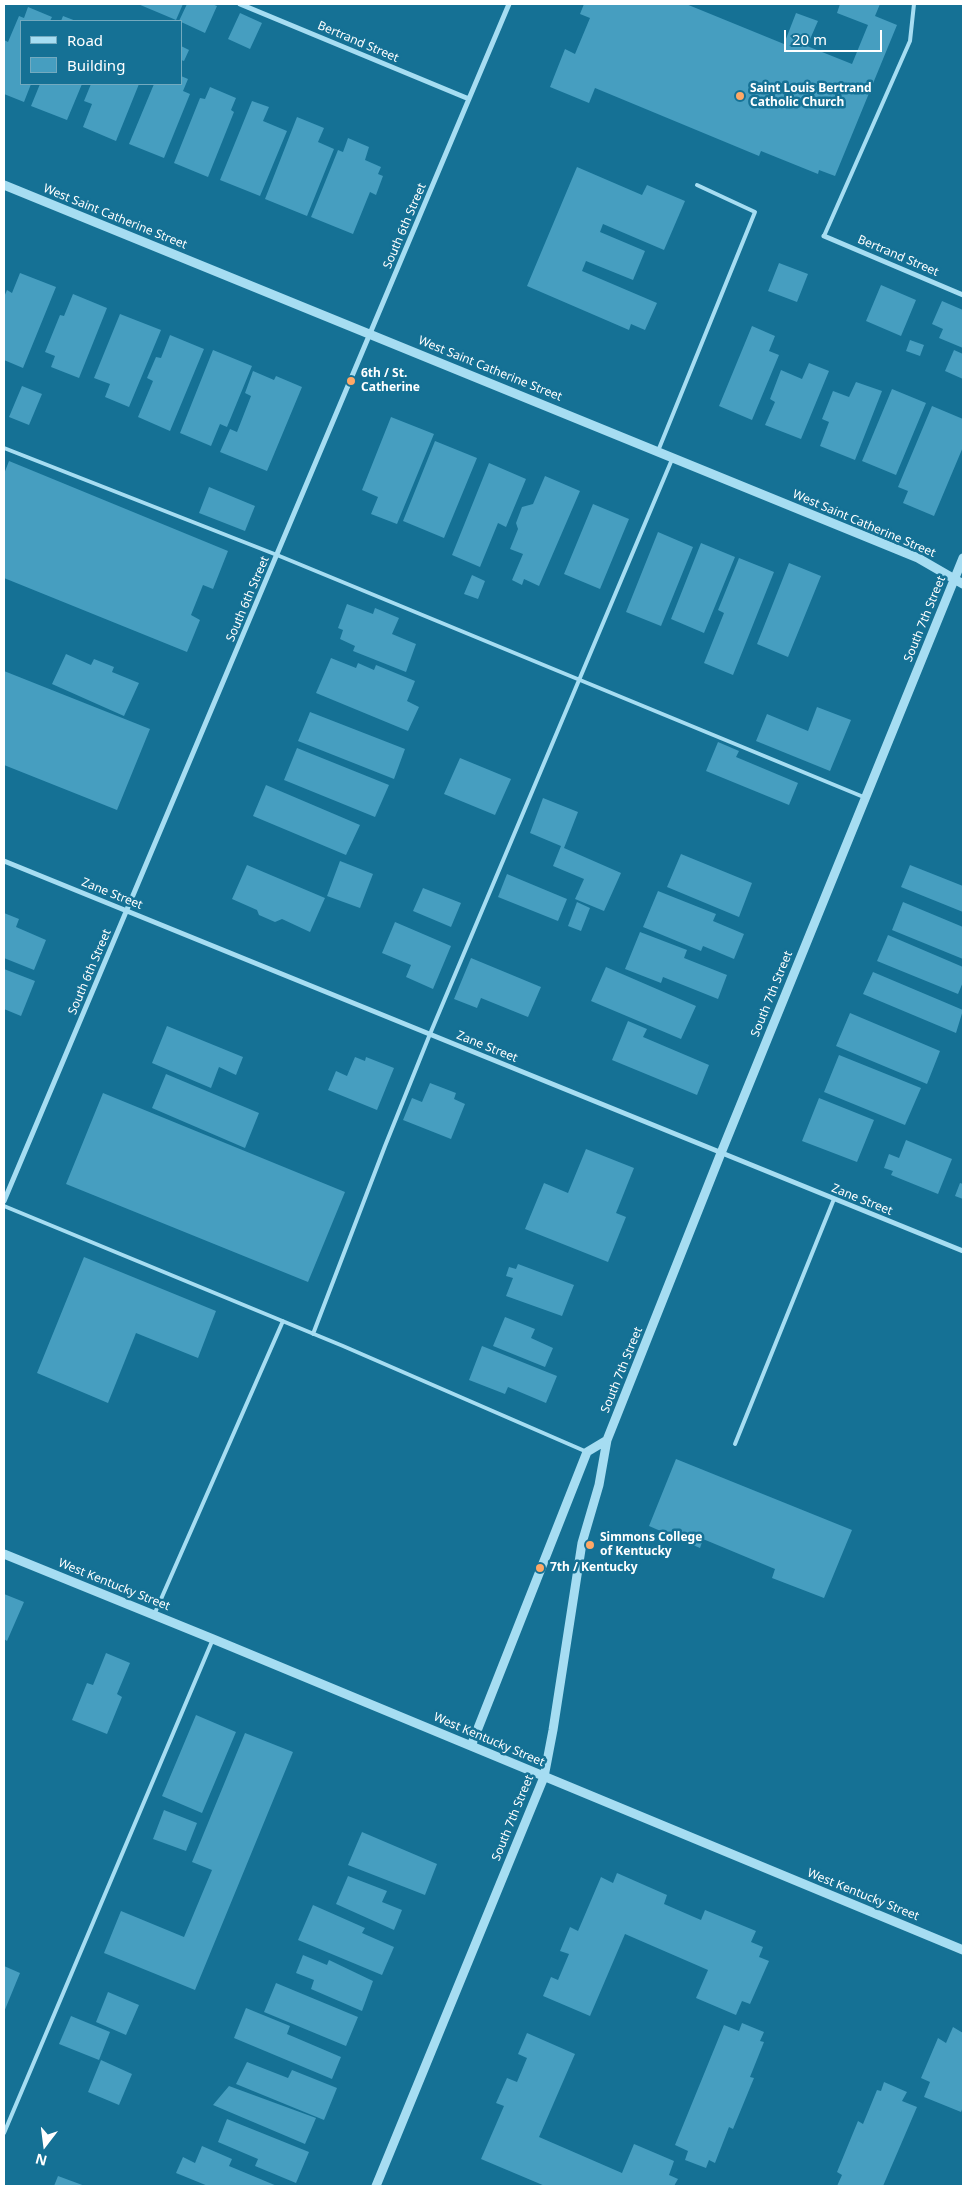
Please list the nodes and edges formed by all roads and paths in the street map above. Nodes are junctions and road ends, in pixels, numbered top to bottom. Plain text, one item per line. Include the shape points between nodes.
1 (240, 4) edge
2 (509, 4) edge
3 (914, 4) edge
4 (469, 99) junction
5 (697, 185) dead end
6 (4, 186) edge
7 (824, 236) joint
8 (963, 295) edge
9 (371, 334) junction
10 (4, 448) edge
11 (658, 451) junction
12 (673, 458) junction
13 (277, 555) junction
14 (963, 558) edge
15 (959, 581) edge
16 (580, 681) junction
17 (866, 798) junction
18 (4, 861) edge
19 (126, 911) junction
20 (430, 1034) junction
21 (721, 1153) junction
22 (834, 1199) junction
23 (4, 1201) edge
24 (4, 1206) edge
25 (963, 1251) edge
26 (283, 1321) junction
27 (313, 1334) junction
28 (607, 1440) junction
29 (735, 1444) dead end
30 (587, 1452) junction
31 (4, 1554) edge
32 (154, 1615) junction
33 (213, 1639) junction
34 (471, 1746) junction
35 (544, 1777) junction
36 (963, 1950) edge
37 (4, 2133) edge
38 (376, 2186) edge

1 - 4 street, Bertrand Street
2 - 4 street, South 6th Street
3 - 7 lane via 910,41
4 - 9 street, South 6th Street
5 - 11 lane via 755,212
6 - 9 street, West Saint Catherine Street
7 - 8 street, Bertrand Street
9 - 11 street, West Saint Catherine Street
9 - 13 street, South 6th Street
10 - 13 lane
11 - 12 street, West Saint Catherine Street
12 - 15 street, West Saint Catherine Street via 918,558
12 - 16 lane
13 - 16 lane
13 - 19 street, South 6th Street
14 - 15 street, South 7th Street
15 - 17 street, South 7th Street
16 - 17 lane
16 - 20 lane
17 - 21 street, South 7th Street
18 - 19 street, Zane Street
19 - 20 street, Zane Street
19 - 23 street, South 6th Street
20 - 21 street, Zane Street
20 - 27 lane
21 - 22 street, Zane Street
21 - 28 street, South 7th Street
22 - 25 street, Zane Street
22 - 29 lane
24 - 26 lane
26 - 27 lane
26 - 32 lane
27 - 30 lane
28 - 30 street
28 - 35 street, South 7th Street via 582,1543
30 - 34 street
31 - 32 street, West Kentucky Street
32 - 33 street, West Kentucky Street
33 - 34 street, West Kentucky Street
33 - 37 lane
34 - 35 street, West Kentucky Street
35 - 36 street, West Kentucky Street
35 - 38 street, South 7th Street

